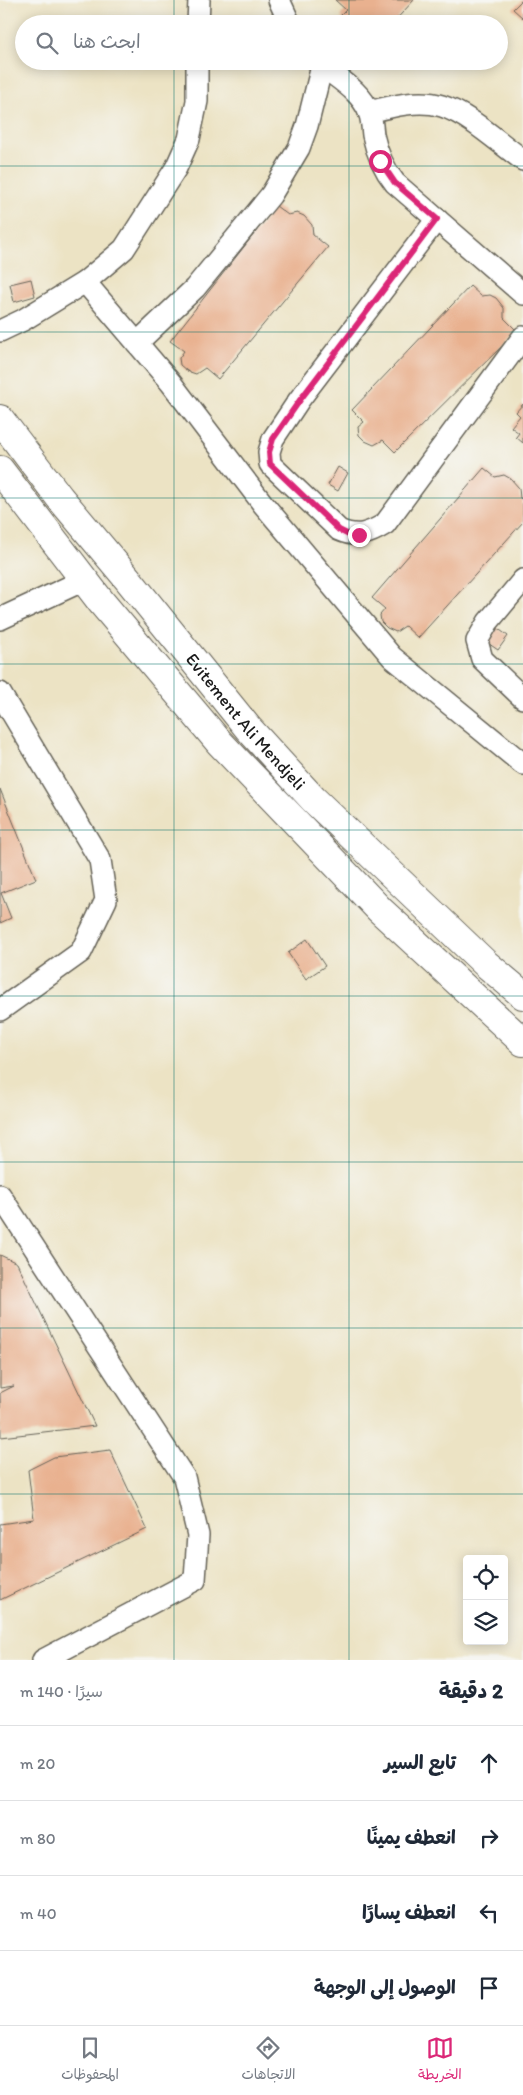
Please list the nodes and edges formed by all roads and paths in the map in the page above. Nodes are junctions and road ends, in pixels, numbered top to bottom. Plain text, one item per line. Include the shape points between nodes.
1 (198, 0) edge
2 (279, 0) edge
3 (198, 15) edge
4 (286, 15) edge
5 (198, 70) edge
6 (318, 70) edge
7 (327, 70) edge
8 (369, 112) junction
9 (523, 160) edge
10 (437, 219) junction
11 (85, 282) junction
12 (523, 294) edge
13 (0, 331) edge
14 (523, 337) edge
15 (137, 343) junction
16 (0, 419) edge
17 (0, 470) edge
18 (84, 580) junction
19 (523, 580) edge
20 (0, 619) edge
21 (0, 693) edge
22 (523, 698) edge
23 (523, 764) edge
24 (523, 995) edge
25 (0, 1010) edge
26 (523, 1042) edge
27 (0, 1195) edge
28 (43, 1660) edge

1 - 3 street
2 - 4 street
5 - 11 street via 197,101 189,139 176,168 124,249
6 - 15 street via 307,126 271,195 195,288
7 - 8 street via 356,92
8 - 9 street via 400,105 441,106 459,113
8 - 10 street via 376,148 386,172
10 - 12 street
10 - 14 street via 273,439 270,464 339,530 349,535 372,532 385,524
11 - 13 street
11 - 15 street
15 - 23 street via 172,383 262,504 392,657
16 - 24 highway, Evitement Ali Mendjeli via 60,498 248,728 314,799 486,964
17 - 18 highway, Evitement Ali Mendjeli
18 - 20 street
18 - 26 highway, Evitement Ali Mendjeli via 219,742 380,910
19 - 22 street via 488,622 477,642 482,659
21 - 25 street via 100,860 106,900 81,952
27 - 28 street via 184,1477 198,1535 195,1580

